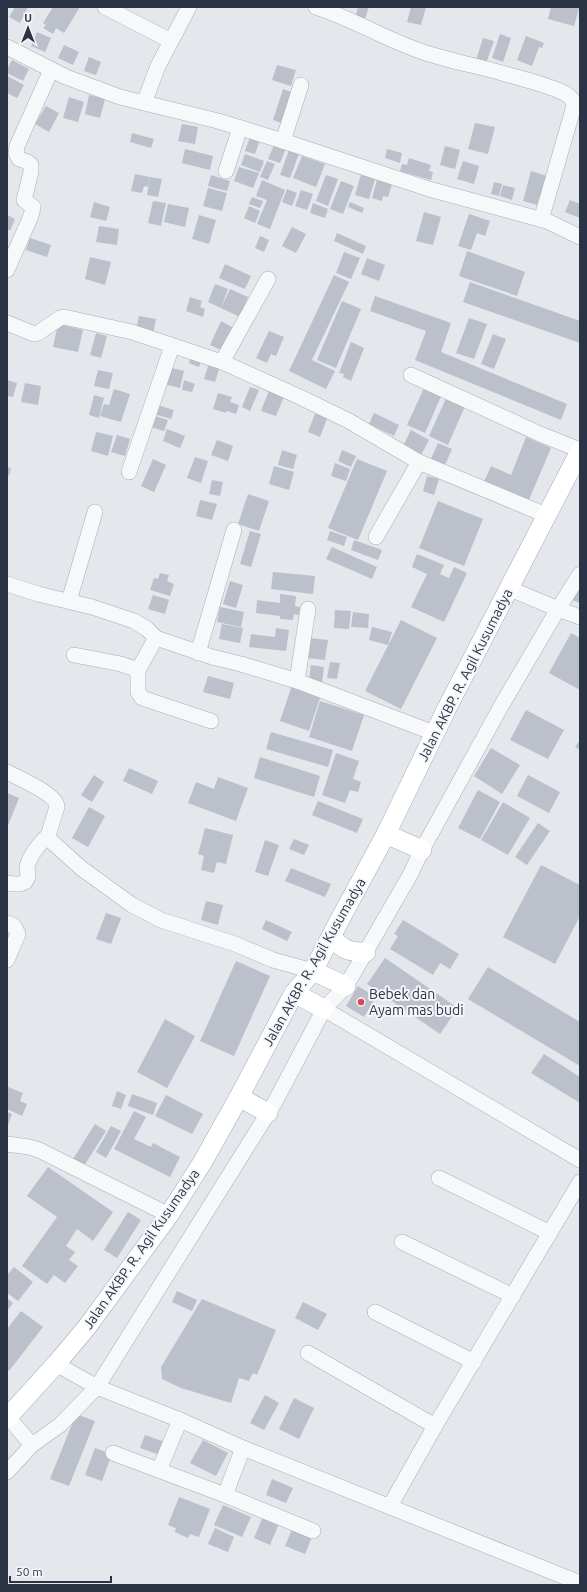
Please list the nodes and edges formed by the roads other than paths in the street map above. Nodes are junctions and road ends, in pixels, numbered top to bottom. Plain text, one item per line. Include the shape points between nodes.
1 (105, 7) edge
2 (189, 7) edge
3 (316, 7) edge
4 (171, 40) junction
5 (7, 47) edge
6 (51, 70) junction
7 (302, 85) dead end
8 (144, 103) junction
9 (240, 128) junction
10 (283, 141) junction
11 (226, 172) dead end
12 (541, 220) junction
13 (580, 237) edge
14 (7, 270) edge
15 (268, 279) dead end
16 (7, 323) edge
17 (172, 346) junction
18 (222, 362) junction
19 (411, 375) dead end
20 (580, 451) edge
21 (419, 462) junction
22 (129, 472) dead end
23 (95, 512) dead end
24 (546, 515) junction
25 (234, 530) dead end
26 (376, 538) dead end
27 (580, 574) edge
28 (7, 584) edge
29 (508, 588) junction
30 (69, 601) junction
31 (308, 609) dead end
32 (558, 609) junction
33 (580, 617) edge
34 (156, 638) junction
35 (198, 653) junction
36 (74, 655) dead end
37 (138, 670) junction
38 (297, 681) junction
39 (211, 721) dead end
40 (434, 733) junction
41 (7, 772) edge
42 (386, 834) junction
43 (48, 836) junction
44 (422, 850) junction
45 (7, 883) edge
46 (7, 923) edge
47 (331, 937) junction
48 (366, 952) junction
49 (7, 960) edge
50 (313, 970) junction
51 (346, 986) junction
52 (294, 993) junction
53 (324, 1009) junction
54 (239, 1097) junction
55 (268, 1113) junction
56 (7, 1144) edge
57 (580, 1160) edge
58 (440, 1178) dead end
59 (580, 1182) edge
60 (170, 1214) junction
61 (550, 1233) junction
62 (402, 1242) dead end
63 (513, 1296) junction
64 (375, 1312) dead end
65 (308, 1353) dead end
66 (474, 1362) junction
67 (56, 1364) junction
68 (97, 1387) junction
69 (7, 1417) edge
70 (180, 1420) junction
71 (435, 1426) junction
72 (32, 1445) junction
73 (243, 1448) junction
74 (113, 1453) dead end
75 (159, 1470) junction
76 (7, 1472) edge
77 (225, 1495) junction
78 (390, 1506) junction
79 (313, 1531) dead end
80 (580, 1583) edge

1 - 4 street
2 - 4 street
3 - 12 street via 425,53 567,94 574,102 574,106
4 - 8 street
5 - 6 street
6 - 8 street via 120,97
6 - 14 street via 17,146 16,153 19,159 31,165 24,200 33,206 33,209
7 - 10 street
8 - 9 street
9 - 10 street
9 - 11 street
10 - 12 street via 429,189
12 - 13 street
15 - 18 street
16 - 17 street via 38,334 64,317 132,332
17 - 18 street
17 - 22 street
18 - 21 street via 349,421
19 - 20 street
20 - 24 main road, Jalan AKBP. R. Agil Kusumadya
21 - 24 street
21 - 26 street
23 - 30 street
24 - 29 main road, Jalan AKBP. R. Agil Kusumadya
25 - 35 street
27 - 32 street
28 - 30 street
29 - 32 street
29 - 40 main road, Jalan AKBP. R. Agil Kusumadya
30 - 34 street via 134,621
31 - 38 street
32 - 33 street
32 - 44 street
34 - 35 street
34 - 37 street
35 - 38 street
36 - 37 street
37 - 39 street via 138,692 142,698
38 - 40 street
40 - 42 main road, Jalan AKBP. R. Agil Kusumadya
41 - 43 street via 55,801 57,807
42 - 44 main road
42 - 47 main road, Jalan AKBP. R. Agil Kusumadya
43 - 45 street via 30,859 27,880 17,884
43 - 50 street via 66,855 132,906 161,920 235,944 273,960
44 - 48 street
46 - 49 street via 14,926 18,934
47 - 48 main road via 343,949
47 - 50 main road, Jalan AKBP. R. Agil Kusumadya
48 - 51 street
50 - 51 main road
50 - 52 main road, Jalan AKBP. R. Agil Kusumadya
51 - 53 street
52 - 53 main road
52 - 54 main road, Jalan AKBP. R. Agil Kusumadya
53 - 55 street
53 - 57 street
54 - 55 main road
54 - 60 main road, Jalan AKBP. R. Agil Kusumadya
55 - 68 street
56 - 60 street via 39,1150
58 - 61 street
59 - 61 street
60 - 67 main road, Jalan AKBP. R. Agil Kusumadya via 92,1321
61 - 63 street
62 - 63 street
63 - 66 street
64 - 66 street
65 - 71 street
66 - 71 street
67 - 68 street
67 - 69 main road, Jalan AKBP. R. Agil Kusumadya
68 - 70 street
68 - 72 street via 60,1425
69 - 72 street
70 - 73 street
70 - 75 street
71 - 78 street
72 - 76 street
73 - 77 street
73 - 78 street
74 - 75 street
75 - 77 street
77 - 79 street
78 - 80 street

